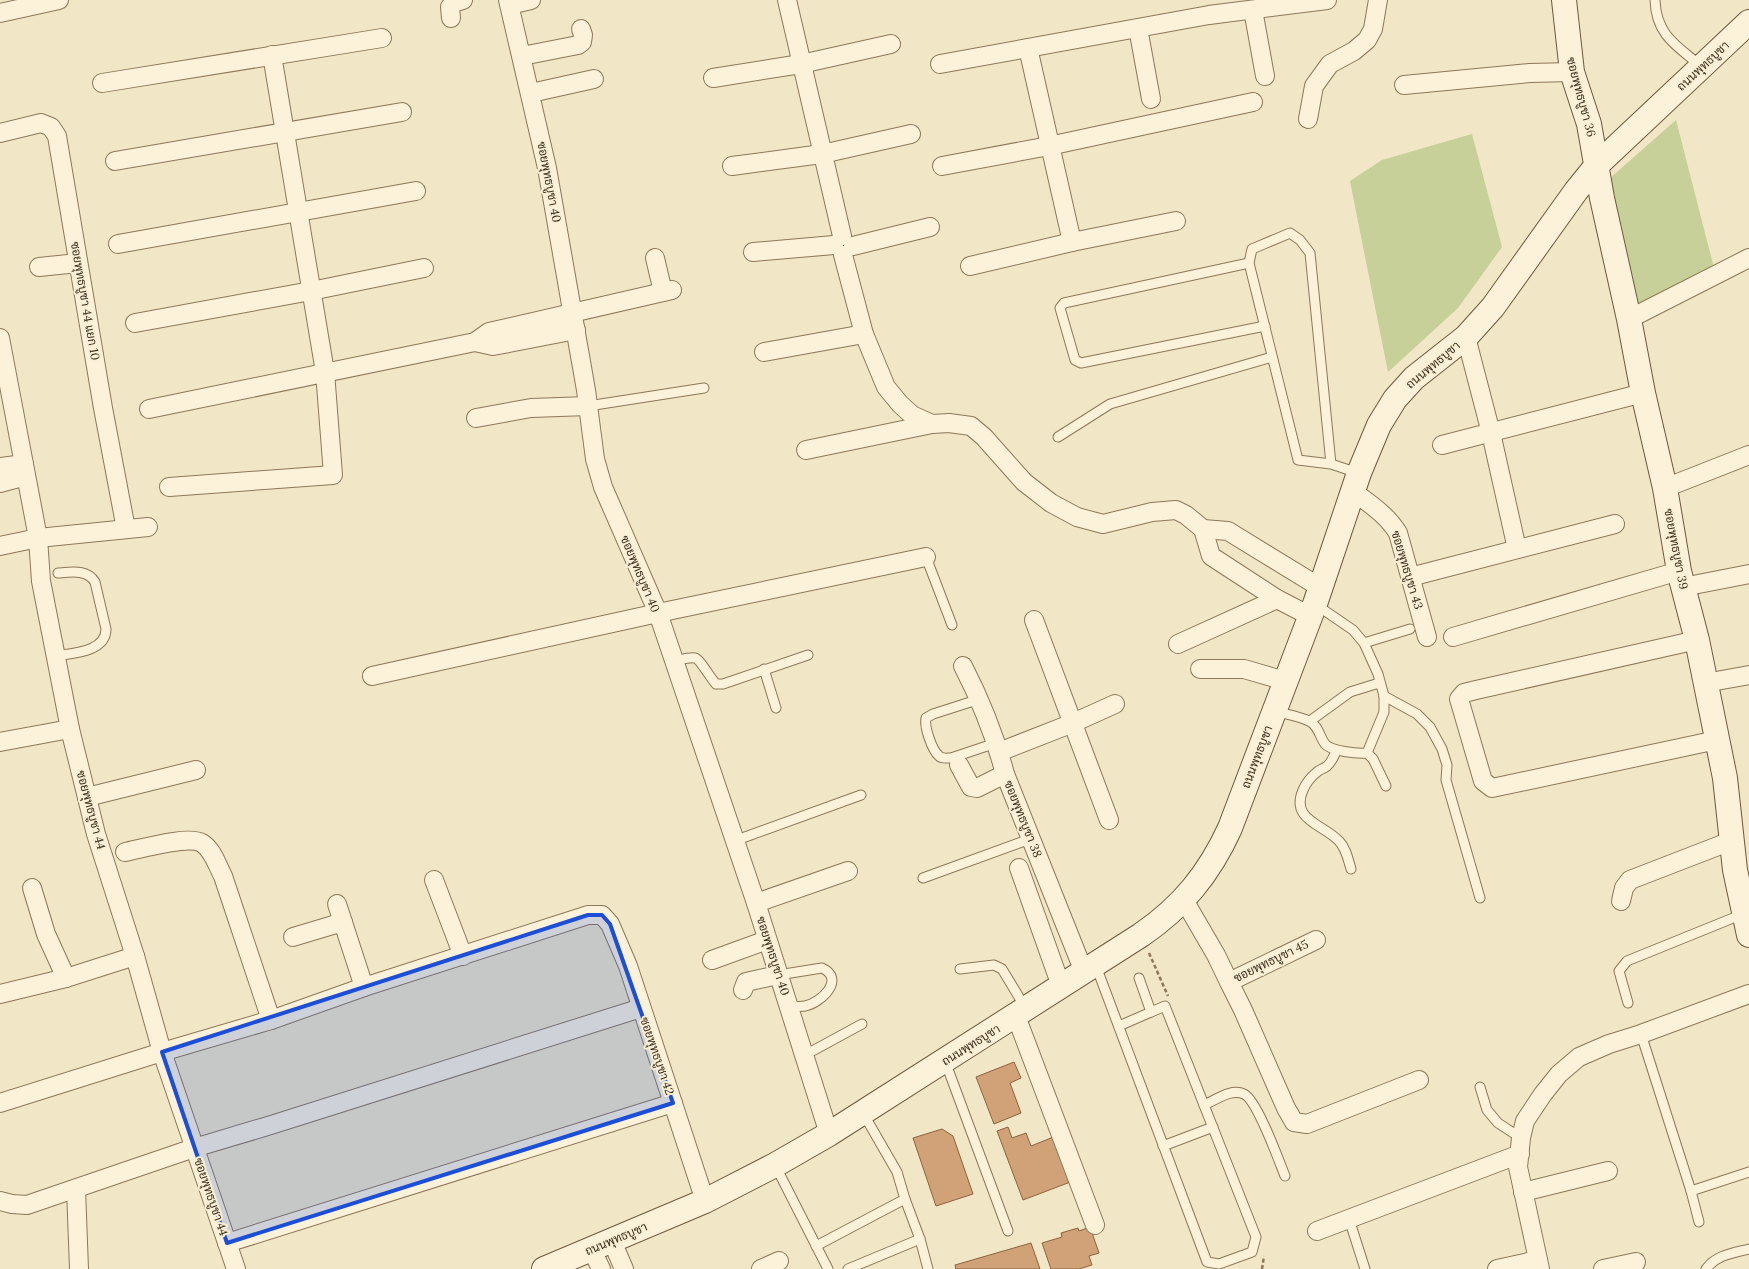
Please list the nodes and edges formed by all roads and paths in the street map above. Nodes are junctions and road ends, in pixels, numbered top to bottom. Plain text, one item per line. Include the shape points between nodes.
1 (59, 0) edge
2 (463, 0) edge
3 (531, 0) edge
4 (787, 0) edge
5 (1327, 0) edge
6 (1378, 0) edge
7 (1564, 0) edge
8 (1655, 0) edge
9 (509, 2) edge
10 (1253, 10) junction
11 (0, 13) edge
12 (451, 18) dead end
13 (1749, 22) edge
14 (1138, 28) junction
15 (581, 29) dead end
16 (382, 38) dead end
17 (891, 44) dead end
18 (1028, 48) junction
19 (272, 56) junction
20 (522, 56) junction
21 (801, 64) junction
22 (940, 64) dead end
23 (1702, 67) junction
24 (1572, 72) junction
25 (1265, 76) dead end
26 (594, 78) dead end
27 (713, 78) dead end
28 (102, 82) dead end
29 (1404, 85) dead end
30 (531, 93) junction
31 (1152, 99) dead end
32 (1254, 102) dead end
33 (402, 112) dead end
34 (1308, 119) dead end
35 (284, 132) junction
36 (0, 134) edge
37 (911, 134) dead end
38 (1049, 146) junction
39 (822, 154) junction
40 (115, 161) dead end
41 (1597, 165) junction
42 (732, 166) dead end
43 (942, 166) dead end
44 (416, 191) dead end
45 (298, 212) junction
46 (1176, 221) dead end
47 (930, 227) dead end
48 (1072, 242) junction
49 (118, 244) dead end
50 (843, 246) junction
51 (753, 252) dead end
52 (655, 258) dead end
53 (1749, 258) edge
54 (78, 263) junction
55 (1249, 263) junction
56 (970, 266) dead end
57 (39, 267) dead end
58 (424, 268) dead end
59 (311, 291) junction
60 (1629, 319) junction
61 (574, 322) junction
62 (135, 323) dead end
63 (1264, 326) junction
64 (864, 334) junction
65 (1466, 336) junction
66 (0, 338) edge
67 (764, 352) dead end
68 (1272, 358) junction
69 (325, 372) junction
70 (4, 377) edge
71 (704, 388) dead end
72 (1643, 393) junction
73 (588, 406) junction
74 (149, 408) dead end
75 (476, 418) dead end
76 (932, 424) junction
77 (1492, 433) junction
78 (1058, 437) dead end
79 (1442, 446) dead end
80 (806, 450) dead end
81 (1749, 455) edge
82 (1331, 464) junction
83 (0, 467) edge
84 (25, 470) junction
85 (1356, 482) junction
86 (0, 483) edge
87 (169, 487) dead end
88 (1665, 488) junction
89 (1615, 524) dead end
90 (148, 527) dead end
91 (126, 529) junction
92 (1203, 529) junction
93 (38, 538) junction
94 (0, 546) edge
95 (1517, 549) junction
96 (926, 557) joint
97 (58, 572) dead end
98 (1749, 574) edge
99 (1410, 577) junction
100 (1681, 579) junction
101 (1277, 598) junction
102 (1315, 603) junction
103 (658, 613) junction
104 (1034, 620) dead end
105 (952, 625) dead end
106 (1410, 629) dead end
107 (1427, 637) dead end
108 (1453, 637) dead end
109 (1697, 640) junction
110 (1364, 643) junction
111 (1178, 644) dead end
112 (808, 655) dead end
113 (56, 656) junction
114 (674, 661) junction
115 (963, 666) dead end
116 (764, 669) junction
117 (1200, 669) dead end
118 (1749, 674) edge
119 (372, 676) dead end
120 (1285, 681) junction
121 (1379, 683) junction
122 (1705, 683) junction
123 (1384, 696) junction
124 (980, 699) junction
125 (1115, 704) dead end
126 (776, 708) dead end
127 (1274, 711) junction
128 (1310, 722) junction
129 (1073, 724) junction
130 (70, 729) junction
131 (1717, 740) junction
132 (0, 742) edge
133 (997, 747) junction
134 (1337, 750) junction
135 (1367, 753) junction
136 (959, 765) dead end
137 (196, 770) dead end
138 (1004, 774) junction
139 (1386, 786) dead end
140 (861, 795) dead end
141 (86, 797) junction
142 (1110, 820) dead end
143 (1030, 839) junction
144 (1731, 841) junction
145 (734, 842) junction
146 (125, 852) dead end
147 (1019, 868) dead end
148 (1351, 869) dead end
149 (848, 871) dead end
150 (923, 878) dead end
151 (434, 880) dead end
152 (1744, 884) edge
153 (32, 888) dead end
154 (1480, 898) dead end
155 (1184, 900) junction
156 (1622, 901) dead end
157 (337, 904) dead end
158 (756, 904) junction
159 (343, 922) junction
160 (1746, 924) edge
161 (293, 937) dead end
162 (767, 940) junction
163 (1316, 940) dead end
164 (134, 956) junction
165 (463, 956) junction
166 (712, 960) dead end
167 (1090, 968) junction
168 (960, 969) dead end
169 (778, 975) junction
170 (66, 978) junction
171 (1138, 978) dead end
172 (1229, 982) junction
173 (1061, 986) junction
174 (364, 987) junction
175 (744, 990) dead end
176 (0, 994) edge
177 (1749, 994) edge
178 (1628, 1003) dead end
179 (789, 1006) junction
180 (641, 1008) junction
181 (1151, 1012) junction
182 (1021, 1013) junction
183 (271, 1020) junction
184 (862, 1024) dead end
185 (1119, 1026) junction
186 (1640, 1034) junction
187 (162, 1052) junction
188 (805, 1055) junction
189 (945, 1061) junction
190 (1419, 1080) dead end
191 (1480, 1087) dead end
192 (0, 1103) edge
193 (673, 1103) junction
194 (1204, 1105) junction
195 (863, 1113) junction
196 (1213, 1127) junction
197 (828, 1134) junction
198 (1163, 1146) junction
199 (1520, 1146) junction
200 (194, 1148) junction
201 (775, 1165) junction
202 (1608, 1171) dead end
203 (1749, 1172) edge
204 (1285, 1176) dead end
205 (76, 1189) junction
206 (1523, 1192) junction
207 (1691, 1192) junction
208 (905, 1199) junction
209 (0, 1201) edge
210 (705, 1201) junction
211 (1350, 1219) junction
212 (1699, 1222) dead end
213 (1095, 1225) dead end
214 (1008, 1231) dead end
215 (1318, 1231) dead end
216 (920, 1239) junction
217 (227, 1243) junction
218 (816, 1246) junction
219 (1749, 1249) edge
220 (602, 1253) edge
221 (779, 1261) dead end
222 (1636, 1262) dead end
223 (1539, 1265) edge
224 (79, 1269) edge
225 (236, 1269) edge
226 (544, 1269) edge
227 (624, 1269) edge
228 (760, 1269) edge
229 (828, 1269) edge
230 (848, 1269) edge
231 (928, 1269) edge
232 (1365, 1269) edge
233 (1497, 1269) edge
234 (1603, 1269) edge
235 (1706, 1269) edge

1 - 11 street
2 - 12 street via 452,3
3 - 9 street
4 - 21 street
5 - 10 street
6 - 34 street via 1373,29 1367,40 1330,64 1314,86
7 - 24 main road, ซอยพุทธบูชา 36
8 - 23 lane via 1660,27 1671,41
9 - 20 street, ซอยพุทธบูชา 40
10 - 14 street
10 - 25 street
13 - 23 main road, ถนนพุทธบูชา
14 - 18 street
14 - 31 street
15 - 20 street via 582,42 578,45
16 - 19 street
17 - 21 street
18 - 22 street
18 - 38 street
19 - 28 street
19 - 35 street
20 - 30 street, ซอยพุทธบูชา 40
21 - 27 street
21 - 39 street
23 - 41 main road, ถนนพุทธบูชา
24 - 29 street
24 - 41 main road, ซอยพุทธบูชา 36 via 1589,124
26 - 30 street
30 - 61 street, ซอยพุทธบูชา 40
32 - 38 street
33 - 35 street
35 - 40 street
35 - 45 street
36 - 54 street, ซอยพุทธบูชา 44 แยก 10 via 41,123 51,127 57,136
37 - 39 street
38 - 43 street
38 - 48 street
39 - 42 street
39 - 50 street
41 - 60 main road, ซอยพุทธบูชา 39
41 - 65 main road, ถนนพุทธบูชา via 1493,307
44 - 45 street
45 - 49 street
45 - 59 street
46 - 48 street
47 - 50 street
48 - 56 street
50 - 51 street
50 - 64 street
52 - 61 street via 668,291
53 - 60 street
54 - 57 street
54 - 91 street, ซอยพุทธบูชา 44 แยก 10
55 - 63 lane
55 - 63 lane via 1064,303 1060,308 1075,360 1081,363
55 - 82 lane via 1252,249 1290,233 1310,253
58 - 59 street
59 - 62 street
59 - 69 street
60 - 72 main road, ซอยพุทธบูชา 39
61 - 69 street via 489,332 475,342
61 - 73 street, ซอยพุทธบูชา 40
63 - 68 lane
64 - 67 street
64 - 76 street via 886,387 912,415
65 - 77 street
65 - 85 main road, ถนนพุทธบูชา via 1414,378 1395,399 1379,425
66 - 70 street, ซอยพุทธบูชา 44
68 - 78 lane via 1110,404
68 - 82 lane via 1298,460
69 - 74 street
69 - 87 street via 333,475
70 - 84 street, ซอยพุทธบูชา 44
71 - 73 lane
72 - 77 street
72 - 88 main road, ซอยพุทธบูชา 39
73 - 75 street via 531,408
73 - 103 street, ซอยพุทธบูชา 40 via 595,459 603,487
76 - 80 street
76 - 92 street via 971,426 1024,482 1051,503 1077,517 1103,524 1152,512 1176,510
77 - 79 street
77 - 95 street
81 - 88 street
82 - 85 lane
83 - 84 street
84 - 86 street
84 - 93 street, ซอยพุทธบูชา 44
85 - 99 street, ซอยพุทธบูชา 43 via 1394,525
85 - 102 main road, ถนนพุทธบูชา
88 - 100 main road, ซอยพุทธบูชา 39
89 - 95 street
90 - 91 street
91 - 93 street
92 - 101 street via 1211,556
92 - 102 street via 1228,531
93 - 94 street
93 - 113 street, ซอยพุทธบูชา 44 via 41,581
95 - 99 street
96 - 103 street
96 - 105 lane
97 - 113 lane via 77,571 93,578 106,636 91,649
98 - 100 street
99 - 107 street, ซอยพุทธบูชา 43
100 - 108 street
100 - 109 main road, ซอยพุทธบูชา 39
101 - 102 street
101 - 111 street
102 - 110 lane via 1353,630
102 - 120 main road, ถนนพุทธบูชา
103 - 114 street, ซอยพุทธบูชา 40
103 - 119 street
104 - 129 street
106 - 110 lane
109 - 122 main road, ซอยพุทธบูชา 39
109 - 131 street via 1476,690 1464,693 1459,699 1483,781 1492,788
110 - 121 lane
112 - 116 lane
113 - 130 street, ซอยพุทธบูชา 44
114 - 116 lane via 694,658 716,684
114 - 145 street, ซอยพุทธบูชา 40
115 - 124 street, ซอยพุทธบูชา 38
116 - 126 lane
117 - 120 street via 1244,669
118 - 122 street
120 - 127 main road, ถนนพุทธบูชา
121 - 123 lane
121 - 128 lane via 1350,692
122 - 131 main road, ซอยพุทธบูชา 39
123 - 135 lane via 1384,712
123 - 154 lane via 1417,714 1430,727 1442,749 1447,764 1446,780
124 - 133 street, ซอยพุทธบูชา 38
124 - 133 lane via 926,718 926,730 934,749 943,758
125 - 129 street
127 - 128 lane
127 - 155 main road, ถนนพุทธบูชา via 1222,846
128 - 134 lane via 1320,731 1324,742
129 - 133 street
129 - 142 street
130 - 132 street
130 - 141 street, ซอยพุทธบูชา 44
131 - 144 main road, ซอยพุทธบูชา 39 via 1725,778
133 - 138 street, ซอยพุทธบูชา 38
134 - 135 lane
134 - 148 lane via 1331,762 1319,770 1303,789 1300,810 1340,842
135 - 139 lane
136 - 138 street via 971,787 977,788
137 - 141 street
138 - 143 street, ซอยพุทธบูชา 38
140 - 145 lane
141 - 164 street, ซอยพุทธบูชา 44
143 - 150 lane
143 - 167 street, ซอยพุทธบูชา 38
144 - 152 main road, ซอยพุทธบูชา 39
144 - 156 street via 1630,880 1624,888
145 - 158 street, ซอยพุทธบูชา 40
146 - 183 street via 181,840 200,842 207,848 223,876
147 - 173 street
149 - 158 street
151 - 165 street
152 - 160 main road, ซอยพุทธบูชา 39
153 - 170 street via 46,934
155 - 167 main road, ถนนพุทธบูชา via 1150,929
155 - 172 street, ซอยพุทธบูชา 45
157 - 159 street
158 - 162 street, ซอยพุทธบูชา 40
159 - 161 street
159 - 174 street
160 - 178 lane via 1627,961 1619,972
162 - 166 street
162 - 169 street, ซอยพุทธบูชา 40
163 - 172 street, ซอยพุทธบูชา 45
164 - 170 street
164 - 187 street, ซอยพุทธบูชา 44
165 - 174 street
165 - 180 street, ซอยพุทธบูชา 42 via 588,915 602,915 610,924 628,966
167 - 173 main road, ถนนพุทธบูชา
167 - 185 lane
168 - 182 lane via 994,965 1002,968
169 - 175 street via 746,982
169 - 179 street, ซอยพุทธบูชา 40
169 - 179 lane via 822,968 832,976 831,986 816,1001 802,1007
170 - 176 street
171 - 181 lane
172 - 190 street via 1294,1122 1307,1124
173 - 182 main road, ถนนพุทธบูชา
174 - 183 street
177 - 186 street
179 - 188 street, ซอยพุทธบูชา 40
180 - 193 street, ซอยพุทธบูชา 42
180 - 200 street
181 - 185 lane
181 - 194 lane via 1165,1006
182 - 189 main road, ถนนพุทธบูชา
182 - 213 street
183 - 187 street
184 - 188 lane
185 - 198 lane
186 - 199 street via 1579,1057 1559,1074 1525,1121
186 - 207 lane
187 - 192 street
187 - 200 street, ซอยพุทธบูชา 44
188 - 197 street, ซอยพุทธบูชา 40
189 - 195 main road, ถนนพุทธบูชา
189 - 214 lane
191 - 199 lane via 1487,1110
193 - 210 street, ซอยพุทธบูชา 42
193 - 217 street
194 - 196 lane
194 - 204 lane via 1235,1093 1250,1098
195 - 197 main road, ถนนพุทธบูชา
195 - 208 lane via 897,1172
196 - 198 lane
196 - 198 lane via 1256,1237 1252,1252 1219,1264 1206,1262
197 - 201 main road, ถนนพุทธบูชา
199 - 206 street via 1518,1167
199 - 211 street
200 - 205 street
200 - 217 street, ซอยพุทธบูชา 44
201 - 210 main road, ถนนพุทธบูชา
201 - 218 lane
202 - 206 street
203 - 207 lane
205 - 209 street via 27,1205
205 - 224 street
206 - 223 street
207 - 212 lane
208 - 216 lane
208 - 218 lane
210 - 220 main road, ถนนพุทธบูชา
211 - 215 street
211 - 232 lane
216 - 230 lane
216 - 231 lane
217 - 225 street, ซอยพุทธบูชา 44
218 - 229 lane
219 - 235 lane via 1717,1258
220 - 226 main road, ถนนพุทธบูชา
220 - 227 street
221 - 228 street
222 - 234 street
223 - 233 street

